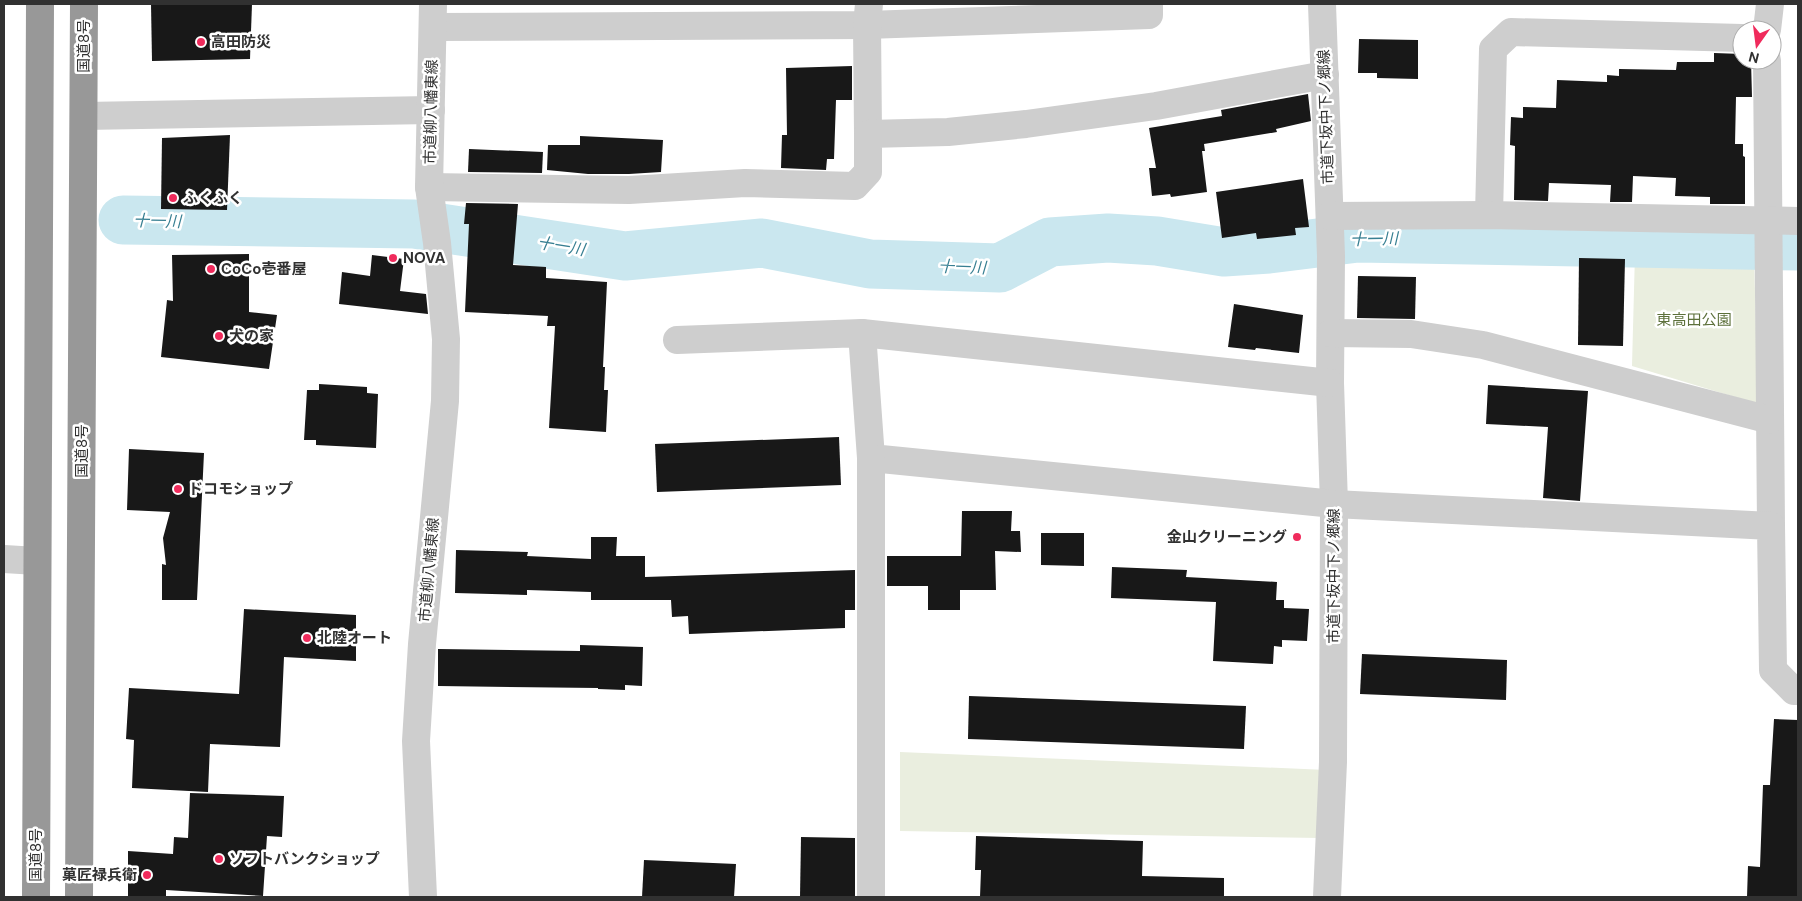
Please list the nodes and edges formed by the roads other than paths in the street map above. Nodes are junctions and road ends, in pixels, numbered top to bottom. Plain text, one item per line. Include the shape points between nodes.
1 (40, 4) edge
2 (84, 4) edge
3 (1149, 4) edge
4 (1322, 4) edge
5 (1770, 4) edge
6 (868, 14) edge
7 (433, 15) edge
8 (1768, 20) edge
9 (1732, 38) edge
10 (1767, 70) edge
11 (1325, 74) junction
12 (431, 110) junction
13 (84, 116) junction
14 (868, 134) junction
15 (429, 187) junction
16 (1489, 215) junction
17 (1798, 221) edge
18 (1330, 234) junction
19 (1769, 236) junction
20 (862, 333) junction
21 (1331, 333) junction
22 (676, 340) dead end
23 (1330, 383) junction
24 (1770, 420) junction
25 (871, 458) junction
26 (1334, 504) junction
27 (1771, 526) junction
28 (4, 559) edge
29 (37, 561) junction
30 (1798, 691) edge
31 (36, 897) edge
32 (79, 897) edge
33 (423, 897) edge
34 (872, 897) edge
35 (1327, 897) edge

1 - 29 highway, 国道8号
2 - 13 highway, 国道8号
3 - 6 street via 1150,15
4 - 11 street, 市道下坂中下ノ郷線
5 - 8 street
6 - 7 street
6 - 14 street
7 - 12 street, 市道柳八幡東線
9 - 16 street via 1511,32 1493,49
10 - 19 street
11 - 14 street via 1156,106 1026,124 948,132
11 - 18 street, 市道下坂中下ノ郷線
12 - 13 street
12 - 15 street, 市道柳八幡東線
13 - 32 highway, 国道8号
14 - 15 street via 868,172 855,186 745,184 629,190
15 - 33 street, 市道柳八幡東線 via 446,339 444,401 416,741
16 - 18 street
16 - 19 street
17 - 19 street
18 - 21 street, 市道下坂中下ノ郷線
19 - 24 street
20 - 22 street
20 - 23 street
20 - 25 street
21 - 23 street, 市道下坂中下ノ郷線
21 - 24 street via 1411,334 1483,345
23 - 26 street, 市道下坂中下ノ郷線
24 - 27 street
25 - 26 street
25 - 34 street
26 - 27 street
26 - 35 street, 市道下坂中下ノ郷線 via 1333,762
27 - 30 street via 1774,670 1794,692
28 - 29 street
29 - 31 highway, 国道8号

